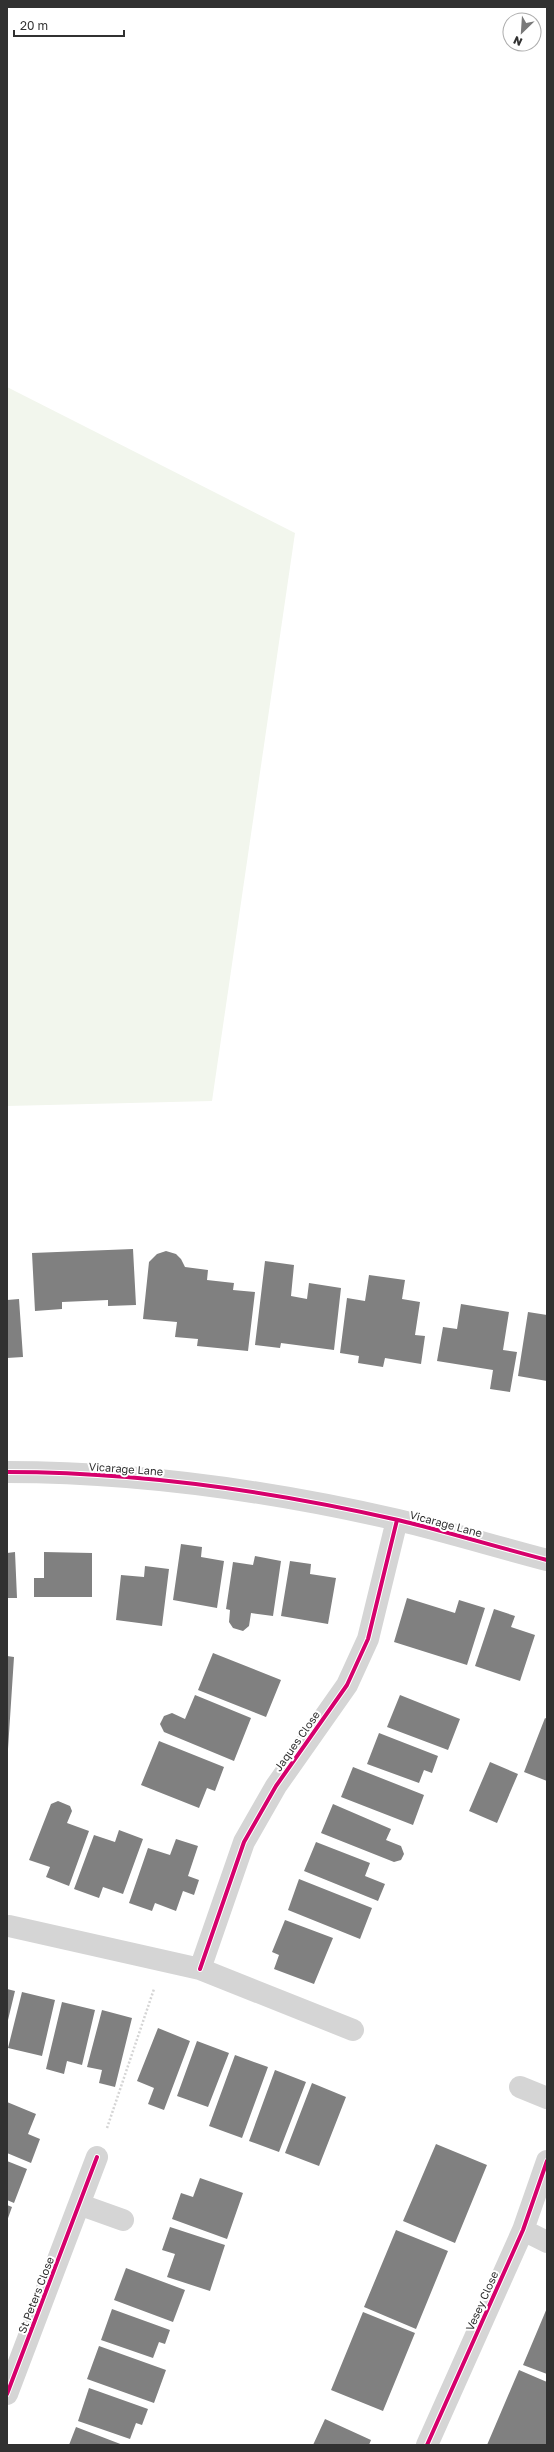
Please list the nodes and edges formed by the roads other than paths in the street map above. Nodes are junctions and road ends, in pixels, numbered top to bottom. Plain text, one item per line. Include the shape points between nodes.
1 (7, 1472) edge
2 (397, 1520) junction
3 (547, 1560) edge
4 (9, 1926) dead end
5 (200, 1969) junction
6 (353, 2030) dead end
7 (520, 2087) dead end
8 (547, 2098) edge
9 (97, 2157) road end
10 (547, 2161) edge
11 (81, 2205) junction
12 (123, 2220) dead end
13 (523, 2230) junction
14 (547, 2242) edge
15 (7, 2394) edge
16 (427, 2445) edge

1 - 2 street, Vicarage Lane via 43,1472 166,1481 283,1498
2 - 3 street, Vicarage Lane
2 - 5 street, Jaques Close via 368,1639 347,1685 276,1786 244,1842
4 - 5 street
5 - 6 street
7 - 8 street
9 - 11 street, St Peters Close
10 - 13 street, Vesey Close
11 - 12 street
11 - 15 street, St Peters Close
13 - 14 street
13 - 16 street, Vesey Close

